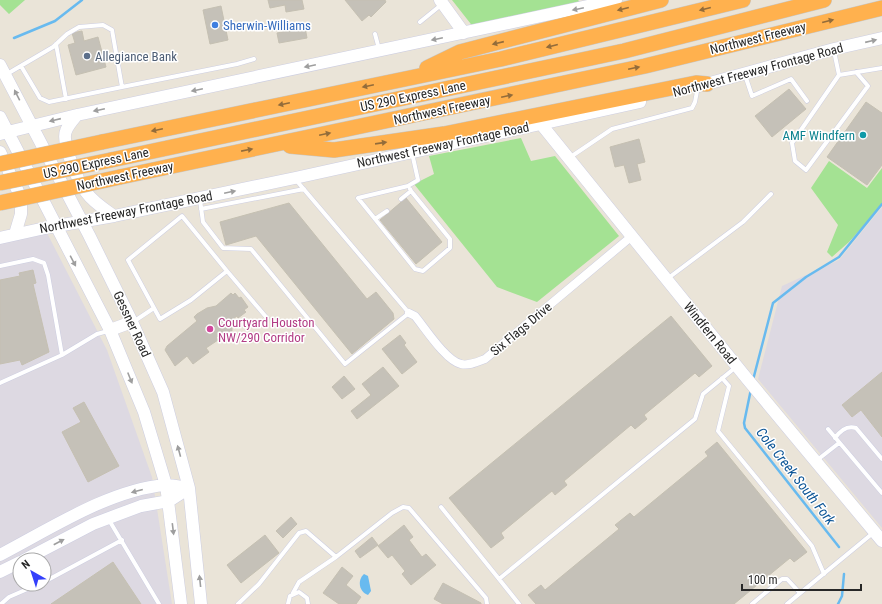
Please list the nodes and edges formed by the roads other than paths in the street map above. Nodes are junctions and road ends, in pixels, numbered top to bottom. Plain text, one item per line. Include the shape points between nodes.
1 (616, 0) edge
2 (661, 0) edge
3 (743, 0) edge
4 (824, 0) edge
5 (441, 2) edge
6 (601, 2) edge
7 (882, 8) edge
8 (420, 22) dead end
9 (464, 33) junction
10 (375, 34) dead end
11 (882, 38) edge
12 (56, 44) junction
13 (834, 49) junction
14 (380, 51) junction
15 (254, 59) dead end
16 (21, 66) junction
17 (882, 68) edge
18 (3, 70) edge
19 (856, 72) junction
20 (744, 74) junction
21 (839, 75) junction
22 (406, 78) junction
23 (702, 85) junction
24 (122, 87) junction
25 (66, 99) junction
26 (807, 101) dead end
27 (77, 115) junction
28 (0, 117) edge
29 (541, 124) junction
30 (33, 126) junction
31 (4, 133) edge
32 (273, 145) junction
33 (0, 152) edge
34 (412, 152) junction
35 (569, 159) junction
36 (0, 164) edge
37 (295, 178) junction
38 (0, 183) edge
39 (408, 186) junction
40 (304, 189) junction
41 (411, 191) junction
42 (771, 194) dead end
43 (401, 199) dead end
44 (0, 203) edge
45 (200, 203) junction
46 (387, 210) dead end
47 (114, 216) junction
48 (376, 219) junction
49 (82, 222) junction
50 (55, 226) junction
51 (15, 234) junction
52 (632, 236) junction
53 (0, 238) edge
54 (0, 266) edge
55 (227, 271) junction
56 (667, 279) junction
57 (154, 308) junction
58 (410, 314) junction
59 (266, 318) dead end
60 (132, 322) junction
61 (110, 330) junction
62 (62, 354) junction
63 (737, 366) junction
64 (722, 378) junction
65 (0, 384) edge
66 (828, 429) dead end
67 (835, 438) junction
68 (839, 443) junction
69 (882, 459) edge
70 (816, 462) junction
71 (166, 485) junction
72 (189, 488) junction
73 (882, 493) edge
74 (169, 501) junction
75 (441, 507) dead end
76 (108, 518) junction
77 (878, 536) edge
78 (122, 540) junction
79 (25, 541) junction
80 (28, 552) edge
81 (43, 552) edge
82 (0, 555) edge
83 (336, 557) junction
84 (12, 566) edge
85 (0, 572) edge
86 (824, 574) junction
87 (52, 576) edge
88 (499, 579) junction
89 (21, 592) edge
90 (800, 593) junction
91 (293, 594) junction
92 (1, 604) edge
93 (159, 604) edge
94 (181, 604) edge
95 (201, 604) edge
96 (238, 604) edge
97 (288, 604) edge
98 (308, 604) edge
99 (487, 604) edge
100 (519, 604) edge
101 (752, 604) edge
102 (787, 604) edge

1 - 6 main road
2 -> 22 highway via 460,52
3 -> 22 highway via 501,59
4 - 38 highway, US 290 Express Lane, bridge via 624,51
5 - 8 lane
5 - 9 main road
6 -> 9 main road
32 -> 7 highway, Northwest Freeway via 645,66
9 -> 14 main road
10 - 14 lane
13 -> 11 main road, Northwest Freeway Frontage Road
12 - 16 lane
12 - 24 lane via 80,26 103,25 112,30
12 - 25 lane
13 - 20 main road, Northwest Freeway Frontage Road
13 - 21 lane
14 -> 27 main road
15 - 24 lane
16 - 18 lane
16 - 25 lane via 40,98 49,102
17 - 19 lane
30 -> 18 main road, Gessner Road
19 - 21 lane
19 - 21 lane via 868,86 806,170 795,161 792,143
20 - 23 main road, Northwest Freeway Frontage Road
20 - 26 lane via 752,96 791,79
22 -> 36 highway, bridge
23 - 29 main road, Northwest Freeway Frontage Road
32 -> 23 highway via 334,150 444,134 696,83
23 - 35 lane via 692,108 612,129
24 - 25 lane
27 -> 30 main road
27 - 47 main road via 66,131 66,149 85,191
28 - 31 main road, Gessner Road
29 - 34 main road, Northwest Freeway Frontage Road
29 - 35 main road, Windfern Road
30 - 31 main road
30 - 49 main road, Gessner Road
31 - 50 main road, Gessner Road
44 -> 32 highway, Northwest Freeway, bridge
33 - 51 main road via 21,198 21,214
34 - 37 main road, Northwest Freeway Frontage Road
34 - 39 lane via 418,180
35 - 52 main road, Windfern Road
37 - 40 lane
45 -> 37 main road, Northwest Freeway Frontage Road
39 - 41 lane
39 - 48 lane via 358,198
40 - 45 lane
40 - 58 lane
41 - 43 lane
41 - 48 lane via 451,243 450,248 422,271 415,269
42 - 56 lane via 743,222
45 - 47 main road, Northwest Freeway Frontage Road
45 - 58 lane via 203,222 223,248 251,248 345,364
46 - 48 lane
47 - 49 main road, Northwest Freeway Frontage Road
49 - 50 main road, Northwest Freeway Frontage Road
49 - 60 main road, Gessner Road
50 - 51 main road, Northwest Freeway Frontage Road
50 -> 61 main road, Gessner Road
51 - 53 main road, Northwest Freeway Frontage Road
52 - 56 main road, Windfern Road
52 - 58 street, Six Flags Drive via 485,359 472,364 460,364 449,358 416,316
54 - 62 lane via 33,259 44,263
55 - 57 lane via 191,300 160,318
55 - 57 lane via 182,216 128,260
55 - 59 lane
56 - 63 main road, Windfern Road
57 - 60 lane
60 - 61 main road
72 -> 60 main road, Gessner Road via 163,392
61 - 62 lane via 97,334
61 -> 71 main road, Gessner Road via 144,412
62 - 65 lane
63 - 64 lane
63 - 70 main road, Windfern Road
64 - 86 lane via 729,386 718,431 812,546
64 - 88 lane via 703,394 695,419
66 - 67 lane
67 - 68 lane
67 - 69 lane via 846,428 856,428
68 - 70 lane
68 - 73 lane
70 - 77 main road, Windfern Road
71 - 72 main road
71 - 74 main road, Gessner Road
71 -> 79 main road via 136,491 85,510
72 - 74 main road
95 -> 72 main road, Gessner Road
74 - 76 main road via 141,506
74 -> 94 main road, Gessner Road
75 - 88 lane
76 - 78 lane
81 -> 76 main road
77 - 86 lane
78 - 87 lane
78 - 93 lane
79 - 80 main road
79 - 82 main road
83 - 91 lane via 299,582
83 - 96 lane via 306,531 299,533 259,584
83 - 99 lane via 392,513 403,507 409,508 486,598
84 - 85 main road
86 - 90 lane
88 - 100 lane
89 - 92 lane
90 - 101 lane via 787,579 782,579
90 - 102 lane
91 - 97 lane via 288,599
91 - 98 lane via 303,593

